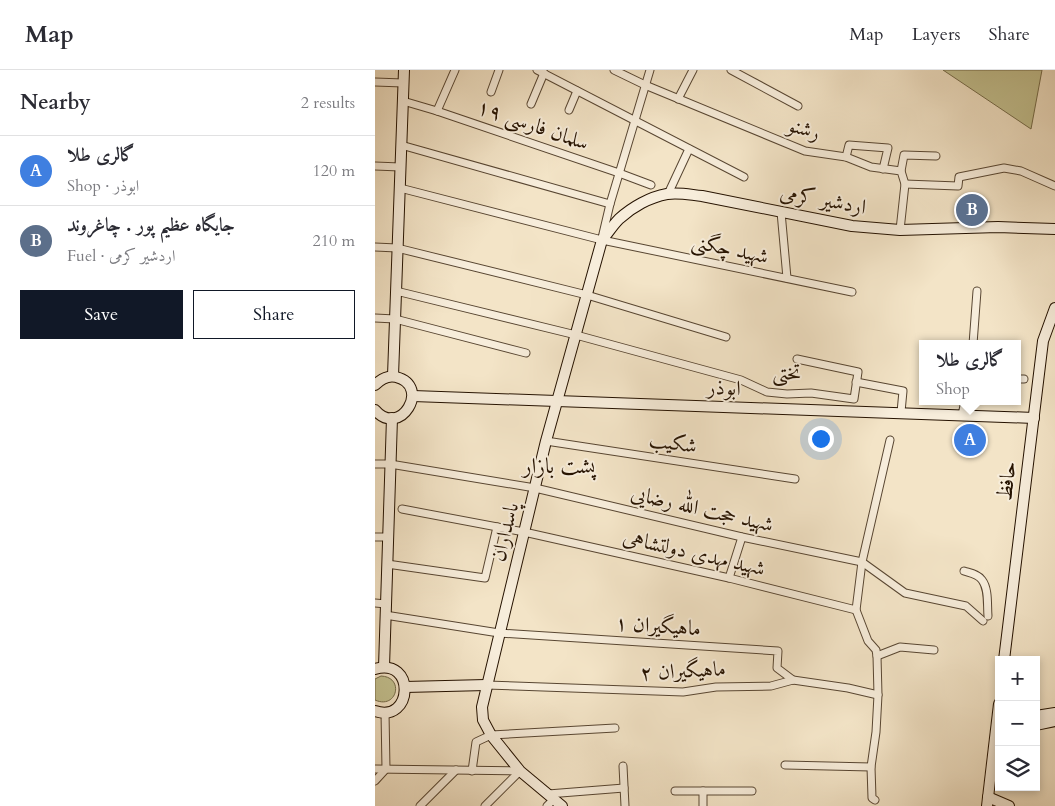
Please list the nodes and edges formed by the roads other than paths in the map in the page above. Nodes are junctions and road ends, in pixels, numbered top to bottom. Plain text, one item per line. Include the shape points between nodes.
1 (404, 70) edge
2 (455, 70) edge
3 (499, 70) edge
4 (614, 70) edge
5 (650, 70) edge
6 (693, 70) edge
7 (731, 70) edge
8 (540, 72) edge
9 (375, 82) edge
10 (403, 83) junction
11 (645, 85) junction
12 (577, 91) junction
13 (491, 92) dead end
14 (678, 99) junction
15 (403, 101) junction
16 (531, 104) dead end
17 (798, 106) dead end
18 (569, 110) dead end
19 (437, 111) junction
20 (634, 121) junction
21 (401, 144) junction
22 (689, 149) junction
23 (936, 156) dead end
24 (846, 157) junction
25 (375, 166) edge
26 (400, 167) junction
27 (883, 168) junction
28 (901, 171) junction
29 (619, 173) junction
30 (744, 177) dead end
31 (905, 184) junction
32 (651, 185) dead end
33 (1055, 186) edge
34 (399, 188) junction
35 (668, 194) junction
36 (609, 204) junction
37 (781, 212) junction
38 (1055, 229) edge
39 (900, 230) junction
40 (602, 240) junction
41 (375, 247) edge
42 (397, 248) junction
43 (787, 278) junction
44 (977, 290) dead end
45 (396, 291) junction
46 (852, 292) dead end
47 (587, 296) junction
48 (1055, 308) edge
49 (375, 318) edge
50 (395, 319) junction
51 (576, 335) junction
52 (726, 337) dead end
53 (973, 340) edge
54 (526, 353) dead end
55 (797, 359) dead end
56 (393, 376) junction
57 (857, 382) junction
58 (375, 385) edge
59 (413, 396) junction
60 (557, 402) junction
61 (964, 405) edge
62 (375, 410) edge
63 (901, 412) junction
64 (962, 415) junction
65 (392, 418) junction
66 (1034, 418) junction
67 (890, 440) dead end
68 (546, 441) junction
69 (375, 464) edge
70 (390, 464) junction
71 (795, 479) dead end
72 (535, 488) junction
73 (402, 509) dead end
74 (497, 527) junction
75 (524, 532) junction
76 (375, 537) edge
77 (388, 537) junction
78 (742, 537) junction
79 (862, 562) junction
80 (387, 564) junction
81 (964, 571) dead end
82 (729, 578) junction
83 (380, 604) edge
84 (856, 610) junction
85 (385, 615) junction
86 (499, 633) junction
87 (934, 650) dead end
88 (877, 656) junction
89 (1004, 656) edge
90 (379, 668) edge
91 (793, 680) junction
92 (486, 685) junction
93 (405, 687) junction
94 (878, 695) junction
95 (380, 712) edge
96 (1055, 713) edge
97 (1040, 715) edge
98 (1055, 721) edge
99 (1040, 723) edge
100 (615, 728) dead end
101 (491, 735) junction
102 (995, 745) edge
103 (623, 766) dead end
104 (785, 766) dead end
105 (871, 767) junction
106 (375, 769) edge
107 (386, 769) junction
108 (456, 770) junction
109 (472, 770) junction
110 (520, 771) junction
111 (375, 781) edge
112 (624, 788) junction
113 (675, 791) dead end
114 (703, 791) junction
115 (752, 791) dead end
116 (875, 800) dead end
117 (553, 801) edge
118 (987, 802) edge
119 (421, 806) edge
120 (485, 806) edge
121 (625, 806) edge
122 (703, 806) edge
123 (1009, 806) edge

1 - 10 main road
2 - 19 street
3 - 13 street
4 - 11 street, رشنو
5 - 11 street
6 - 14 street
7 - 17 street
8 - 12 street
8 - 16 street
9 - 10 street
10 - 15 main road
11 - 14 street, رشنو
11 - 20 street
12 - 18 street
12 - 20 street
14 - 24 street, رشنو via 805,151
15 - 19 street, سلمان فارسی ۱۹
15 - 21 main road
19 - 29 street, سلمان فارسی ۱۹
20 - 22 street
20 - 29 street
21 - 26 main road
21 - 36 street
22 - 30 street
22 - 35 street
23 - 28 street via 904,155
24 - 27 street, رشنو
24 - 27 street via 849,145 888,148
25 - 26 street
26 - 34 main road
27 - 28 street, رشنو
28 - 31 street
29 - 32 street, سلمان فارسی ۱۹
29 - 36 street
31 - 33 street via 958,186 959,177 1004,168 1021,171
31 - 39 street
34 - 40 street, شهید چگنی
34 - 42 main road
35 - 37 main road, اردشیر کرمی via 702,196
35 - 40 main road, اردشیر کرمی via 637,206 619,220
36 - 40 street
37 - 39 main road, اردشیر کرمی via 852,226
37 - 43 street
38 - 39 main road, اردشیر کرمی
40 - 43 street, شهید چگنی
40 - 47 main road, پاسداران
41 - 42 street
42 - 45 main road
42 - 47 street
43 - 46 street, شهید چگنی
44 - 53 street
45 - 50 main road
45 - 51 street
47 - 51 main road, پاسداران
47 - 52 street
48 - 66 main road, حافظ via 1043,341
49 - 50 street
50 - 54 street
50 - 56 main road
51 - 57 street, تختی via 741,380 767,392 811,393 854,399
51 - 60 main road, پاسداران
55 - 57 street, تختی via 858,372
56 - 58 main road via 381,379
56 - 59 main road via 404,380
57 - 63 street via 903,391
59 - 60 main road, ابوذر
59 - 65 main road via 409,409
60 - 63 main road, ابوذر
60 - 68 main road, پاسداران
61 - 64 street
62 - 65 main road via 384,417
63 - 64 main road, ابوذر
64 - 66 main road, ابوذر
65 - 70 main road
66 - 89 main road, حافظ
67 - 79 street
68 - 71 street, شکیب
68 - 72 main road, پاسداران
69 - 70 street, شهید حجت الله رضایی
70 - 72 street, شهید حجت الله رضایی
70 - 77 main road
72 - 75 main road, پاسداران
72 - 78 street, شهید حجت الله رضایی
73 - 74 street, شهید مهدی دولتشاهی
74 - 75 street, شهید مهدی دولتشاهی
74 - 80 street via 485,578
75 - 82 street, شهید مهدی دولتشاهی
75 - 86 main road, پاسداران
76 - 77 street
77 - 80 main road
78 - 79 street, شهید حجت الله رضایی
78 - 82 street
79 - 81 street via 905,593 967,606 986,619 986,591 982,579
79 - 84 street
80 - 83 main road
82 - 84 street, شهید مهدی دولتشاهی
83 - 85 main road
84 - 88 street
85 - 86 street
85 - 90 main road
86 - 91 street, ماهیگیران ۱ via 778,651 777,668
86 - 92 main road, پاسداران
87 - 88 street via 900,647
88 - 94 street
90 - 93 main road via 390,668 400,675
91 - 92 street, ماهیگیران ۲ via 771,686 716,687 683,692
91 - 94 street, ماهیگیران ۲
92 - 93 main road
92 - 101 main road, پاسداران via 481,714
93 - 95 main road via 401,704 391,711
94 - 105 street
95 - 107 street
96 - 97 main road
98 - 99 main road
100 - 101 street
101 - 109 street via 476,742
101 - 110 main road, پاسداران
102 - 118 main road
103 - 112 street
104 - 105 street
105 - 116 street via 872,798
106 - 107 street
107 - 108 street
107 - 111 street
108 - 109 street
108 - 119 street
109 - 110 street
110 - 117 main road, پاسداران
110 - 120 street
112 - 117 street
112 - 121 street
113 - 114 street
114 - 115 street
114 - 122 street
118 - 123 main road

